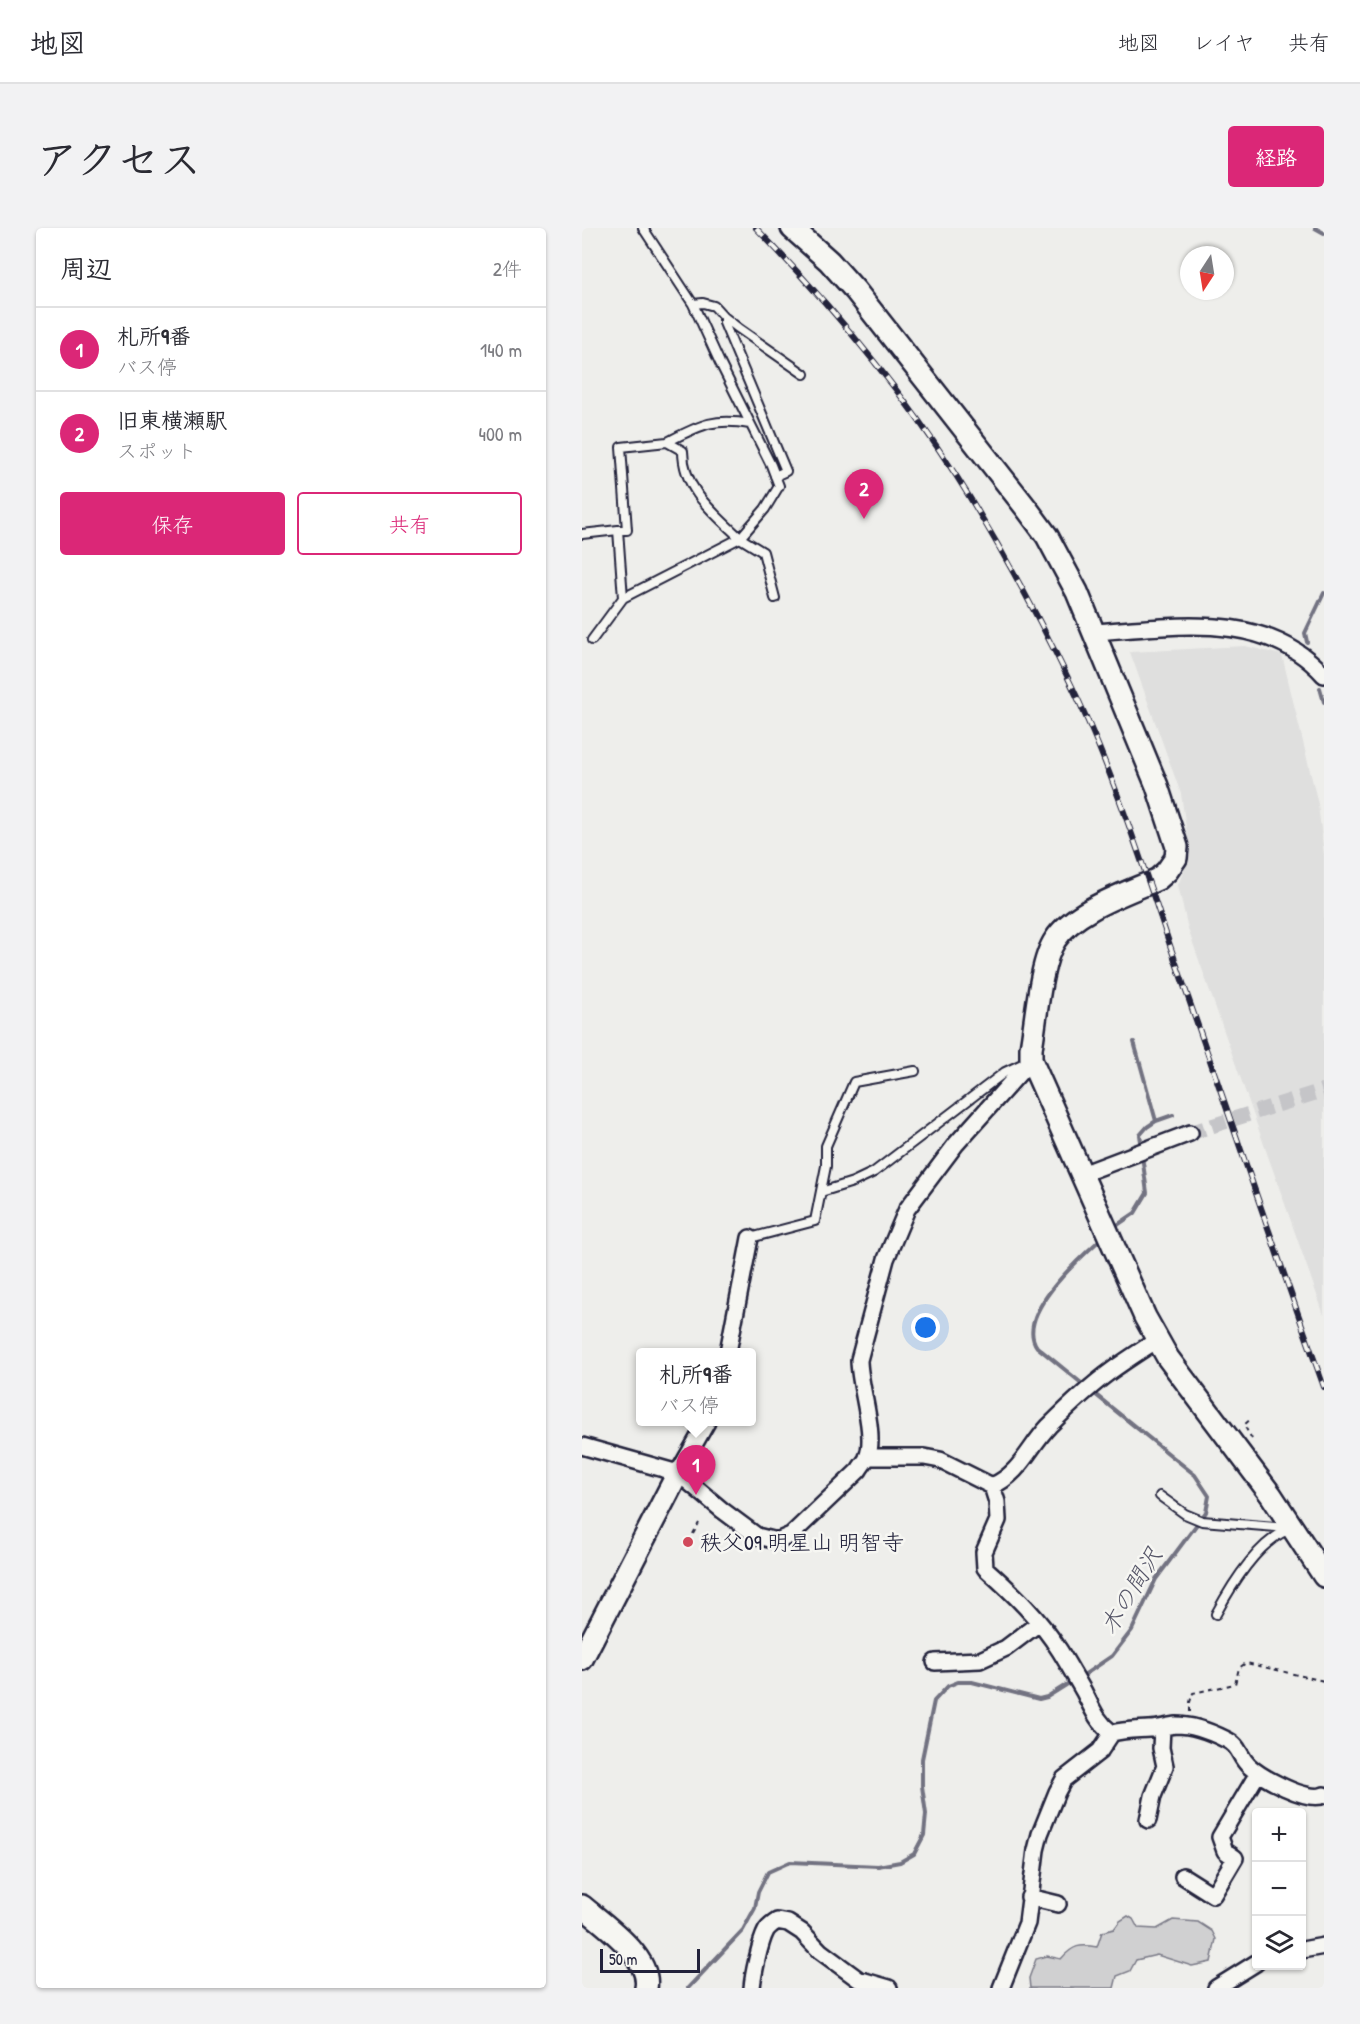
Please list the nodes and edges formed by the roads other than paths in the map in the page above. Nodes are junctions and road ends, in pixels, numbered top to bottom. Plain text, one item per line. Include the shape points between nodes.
1 (643, 228) edge
2 (792, 228) edge
3 (693, 304) junction
4 (724, 317) junction
5 (804, 374) dead end
6 (750, 424) junction
7 (667, 442) junction
8 (775, 476) junction
9 (618, 531) junction
10 (582, 534) edge
11 (740, 538) junction
12 (623, 598) junction
13 (775, 598) dead end
14 (1093, 632) junction
15 (592, 640) dead end
16 (1324, 675) edge
17 (1031, 1060) junction
18 (915, 1071) dead end
19 (1190, 1133) tunnel mouth
20 (1082, 1174) junction
21 (821, 1192) junction
22 (750, 1238) joint
23 (1157, 1340) junction
24 (729, 1348) edge
25 (705, 1426) edge
26 (582, 1446) edge
27 (867, 1458) junction
28 (678, 1473) junction
29 (992, 1486) junction
30 (1160, 1496) dead end
31 (1293, 1528) junction
32 (1324, 1576) edge
33 (1216, 1614) dead end
34 (1039, 1623) junction
35 (582, 1659) edge
36 (935, 1662) dead end
37 (1162, 1728) junction
38 (1112, 1733) junction
39 (1258, 1773) junction
40 (1324, 1795) edge
41 (1148, 1820) dead end
42 (1183, 1876) dead end
43 (1029, 1897) junction
44 (1059, 1904) dead end
45 (582, 1906) edge
46 (1324, 1946) edge
47 (1306, 1949) edge
48 (1252, 1966) edge
49 (646, 1988) edge
50 (752, 1988) edge
51 (889, 1988) edge
52 (1001, 1988) edge
53 (1216, 1988) edge

1 - 3 lane
2 - 14 street via 855,290 1027,509 1061,562
3 - 4 lane via 714,306
3 - 6 lane
4 - 5 lane
4 - 8 lane via 786,471
6 - 7 lane via 716,421
6 - 8 lane
7 - 9 lane via 621,447 627,530
7 - 11 lane via 683,452 687,477 695,492
8 - 11 lane via 779,486
9 - 10 lane
9 - 12 lane
11 - 12 lane
11 - 13 lane via 763,552
12 - 15 lane
14 - 16 street via 1234,628 1291,648
14 - 17 street via 1167,813 1177,847 1176,858 1158,879 1089,911 1054,941 1043,971
17 - 20 street
17 - 21 lane via 1005,1071 874,1172
17 - 27 street via 956,1144 907,1209 886,1259 859,1360 870,1435
18 - 21 lane via 854,1082 825,1146
19 - 20 street
20 - 23 street
21 - 22 lane via 815,1221
22 - 24 street
23 - 29 street via 1096,1383 1047,1428 1015,1471
23 - 31 street
25 - 28 street
26 - 28 street
27 - 28 street via 791,1536 777,1541 757,1536
27 - 29 street via 940,1460
28 - 35 street
29 - 34 street via 998,1520 984,1552 986,1568
30 - 31 lane via 1202,1521
31 - 32 street
31 - 33 lane via 1274,1539 1250,1563
34 - 36 street via 1006,1648 980,1660
34 - 38 street via 1059,1648 1095,1717
37 - 38 street
37 - 39 street via 1188,1726 1210,1732 1236,1745
37 - 41 street via 1165,1766
38 - 43 street via 1100,1751 1064,1779 1038,1842
39 - 40 street via 1309,1797
39 - 42 street via 1220,1837 1225,1851 1235,1858 1213,1895
43 - 44 street
43 - 52 street via 1027,1923
45 - 49 street via 639,1959 647,1974
46 - 47 street
48 - 53 street
50 - 51 street via 764,1936 777,1921 802,1932 858,1979

